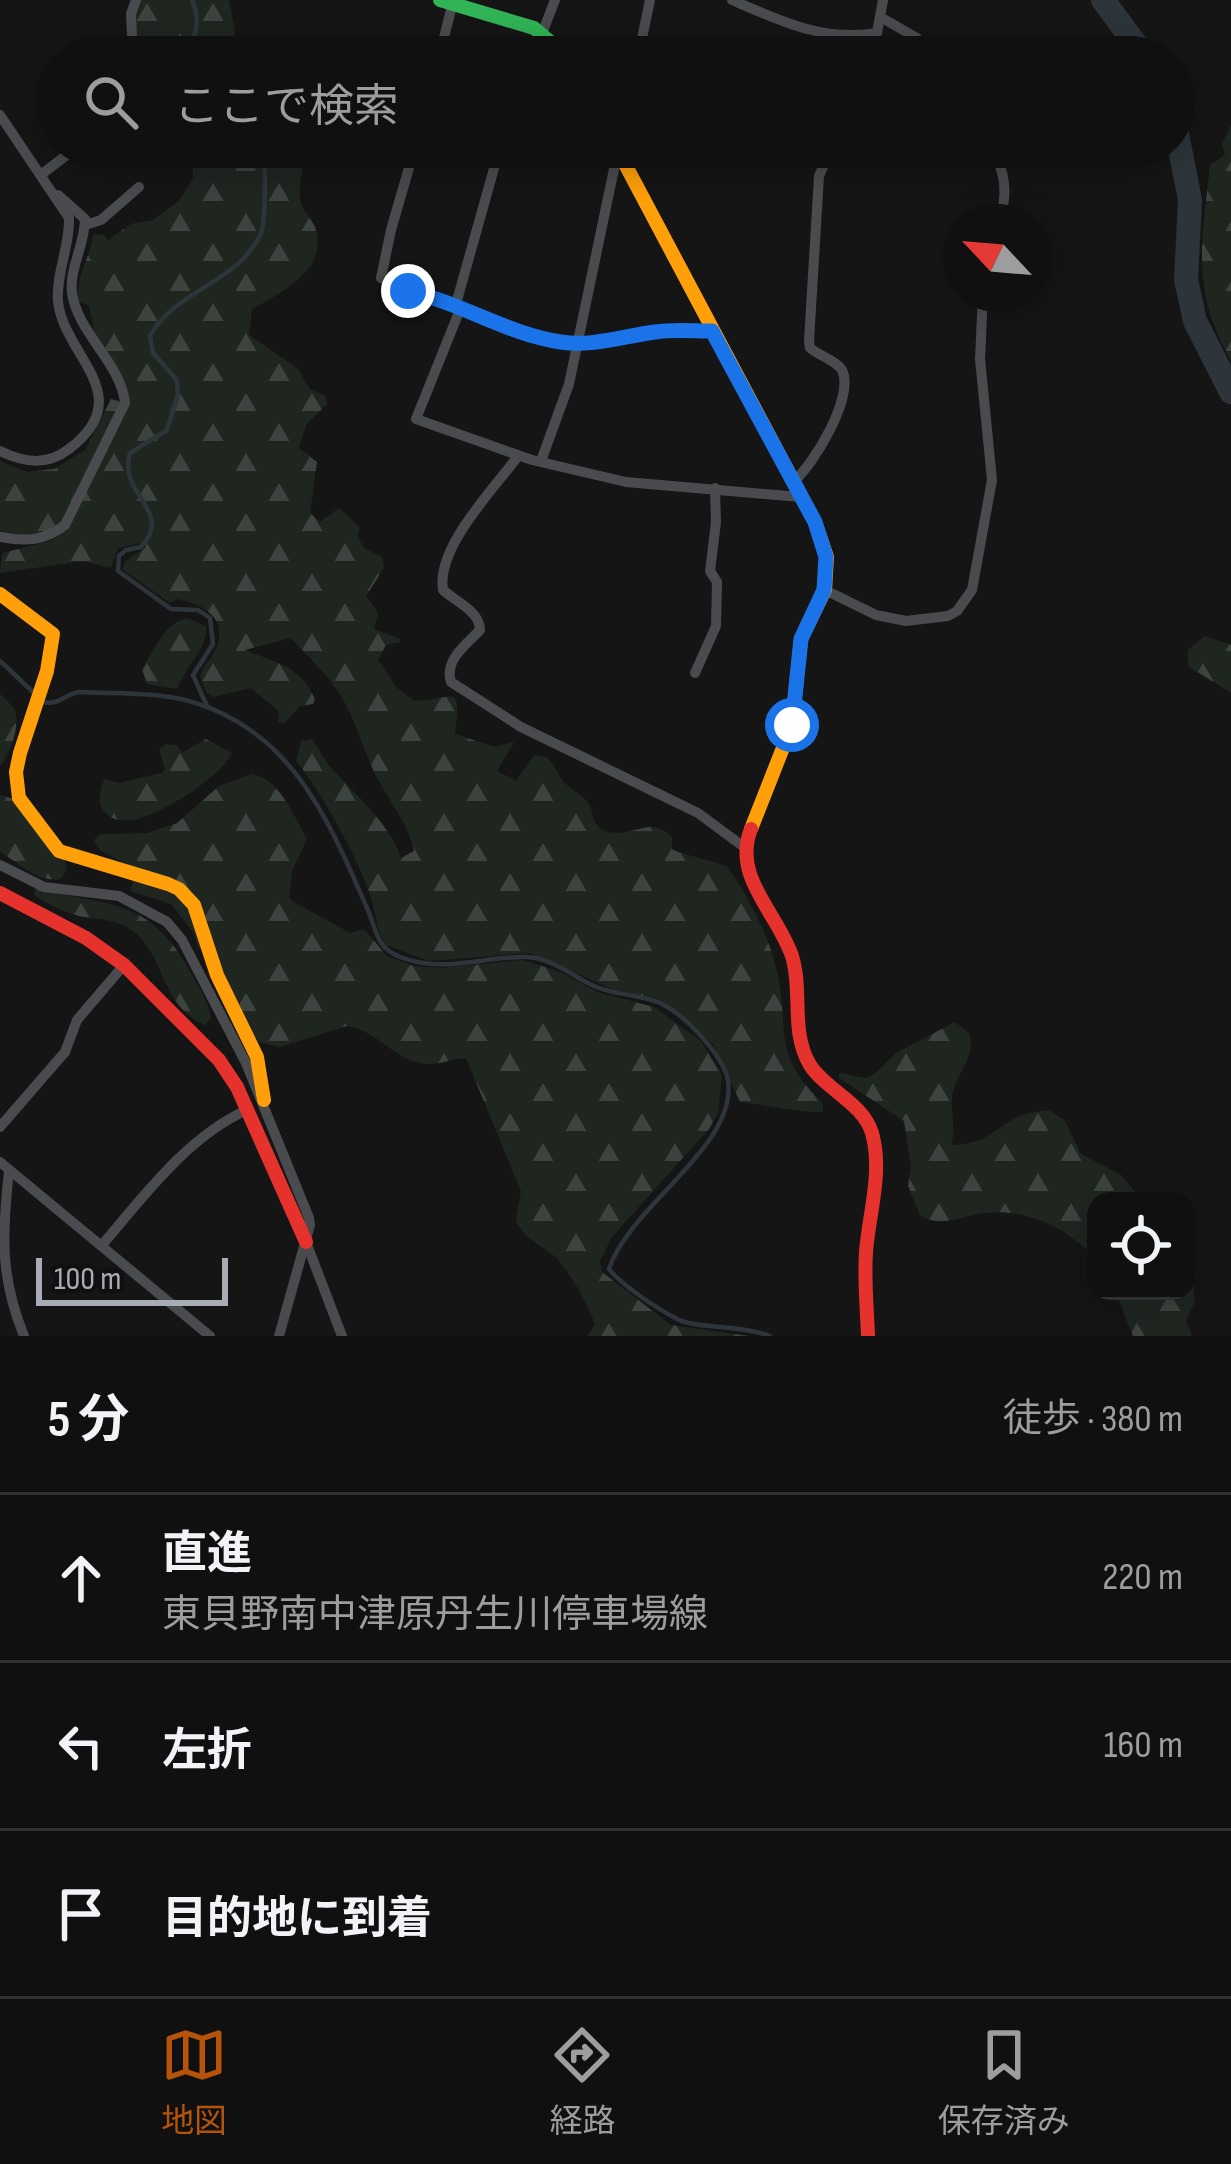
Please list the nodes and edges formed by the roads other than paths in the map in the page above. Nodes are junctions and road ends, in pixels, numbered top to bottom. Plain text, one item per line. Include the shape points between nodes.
1 (136, 0) edge
2 (554, 0) edge
3 (650, 0) edge
4 (732, 0) edge
5 (884, 0) edge
6 (446, 1) edge
7 (882, 18) junction
8 (544, 32) junction
9 (860, 35) joint
10 (133, 36) edge
11 (442, 36) edge
12 (542, 36) edge
13 (548, 36) edge
14 (642, 36) edge
15 (914, 36) edge
16 (0, 116) edge
17 (36, 166) edge
18 (38, 168) edge
19 (50, 168) edge
20 (410, 168) edge
21 (494, 168) edge
22 (613, 168) edge
23 (627, 168) edge
24 (823, 168) edge
25 (1000, 168) edge
26 (42, 174) junction
27 (139, 188) dead end
28 (53, 191) junction
29 (1003, 204) edge
30 (85, 225) junction
31 (458, 305) junction
32 (982, 312) edge
33 (712, 331) junction
34 (579, 345) junction
35 (0, 451) edge
36 (518, 456) junction
37 (541, 461) junction
38 (792, 483) junction
39 (715, 488) junction
40 (800, 497) junction
41 (0, 537) edge
42 (824, 590) junction
43 (0, 594) edge
44 (695, 673) dead end
45 (744, 848) junction
46 (0, 865) edge
47 (0, 893) edge
48 (124, 965) junction
49 (264, 1100) junction
50 (248, 1110) junction
51 (0, 1127) edge
52 (5, 1166) edge
53 (306, 1242) junction
54 (102, 1245) junction
55 (3, 1293) edge
56 (24, 1336) edge
57 (210, 1336) edge
58 (278, 1336) edge
59 (342, 1336) edge
60 (868, 1336) edge

1 - 10 street
2 - 8 street
3 - 14 street
4 - 9 street via 809,31
5 - 7 street
6 - 8 main road
6 - 11 street
7 - 9 street via 877,32
7 - 15 street
8 - 12 street
8 - 13 main road
16 - 17 street
18 - 26 street
19 - 26 street
20 - 31 street via 381,278
21 - 31 street
22 - 34 street
23 - 33 main road
24 - 38 street via 809,341 843,377 833,425
25 - 29 street
26 - 28 street
27 - 30 street
28 - 30 street
28 - 35 street via 70,226 61,313 94,373 98,408 88,430 59,455 32,462
30 - 41 street via 73,295 125,403 64,525 34,540
31 - 34 street via 510,331
31 - 36 street via 416,419
32 - 42 street via 992,480 972,590 948,616 906,621
33 - 34 street
33 - 38 main road
34 - 37 street
36 - 37 street
36 - 45 street via 467,521 443,573 443,590 481,625 453,659 452,682 521,727 698,813
37 - 39 street via 641,485
38 - 40 main road
39 - 40 street
39 - 44 street via 716,626
40 - 42 main road via 823,544
42 - 45 main road via 801,639 792,725
43 - 49 main road via 53,634 19,799 59,851 188,897 256,1057
45 - 60 main road via 749,875 792,957 800,1048 871,1129 877,1166 866,1255
46 - 49 street via 44,887 119,896 167,922
47 - 48 main road
48 - 50 main road via 219,1060
48 - 51 street via 77,1020 65,1052
49 - 53 street via 309,1217
50 - 53 main road
50 - 54 street via 203,1137
52 - 54 street
52 - 55 street
53 - 58 street
53 - 59 street
54 - 57 street
55 - 56 street

